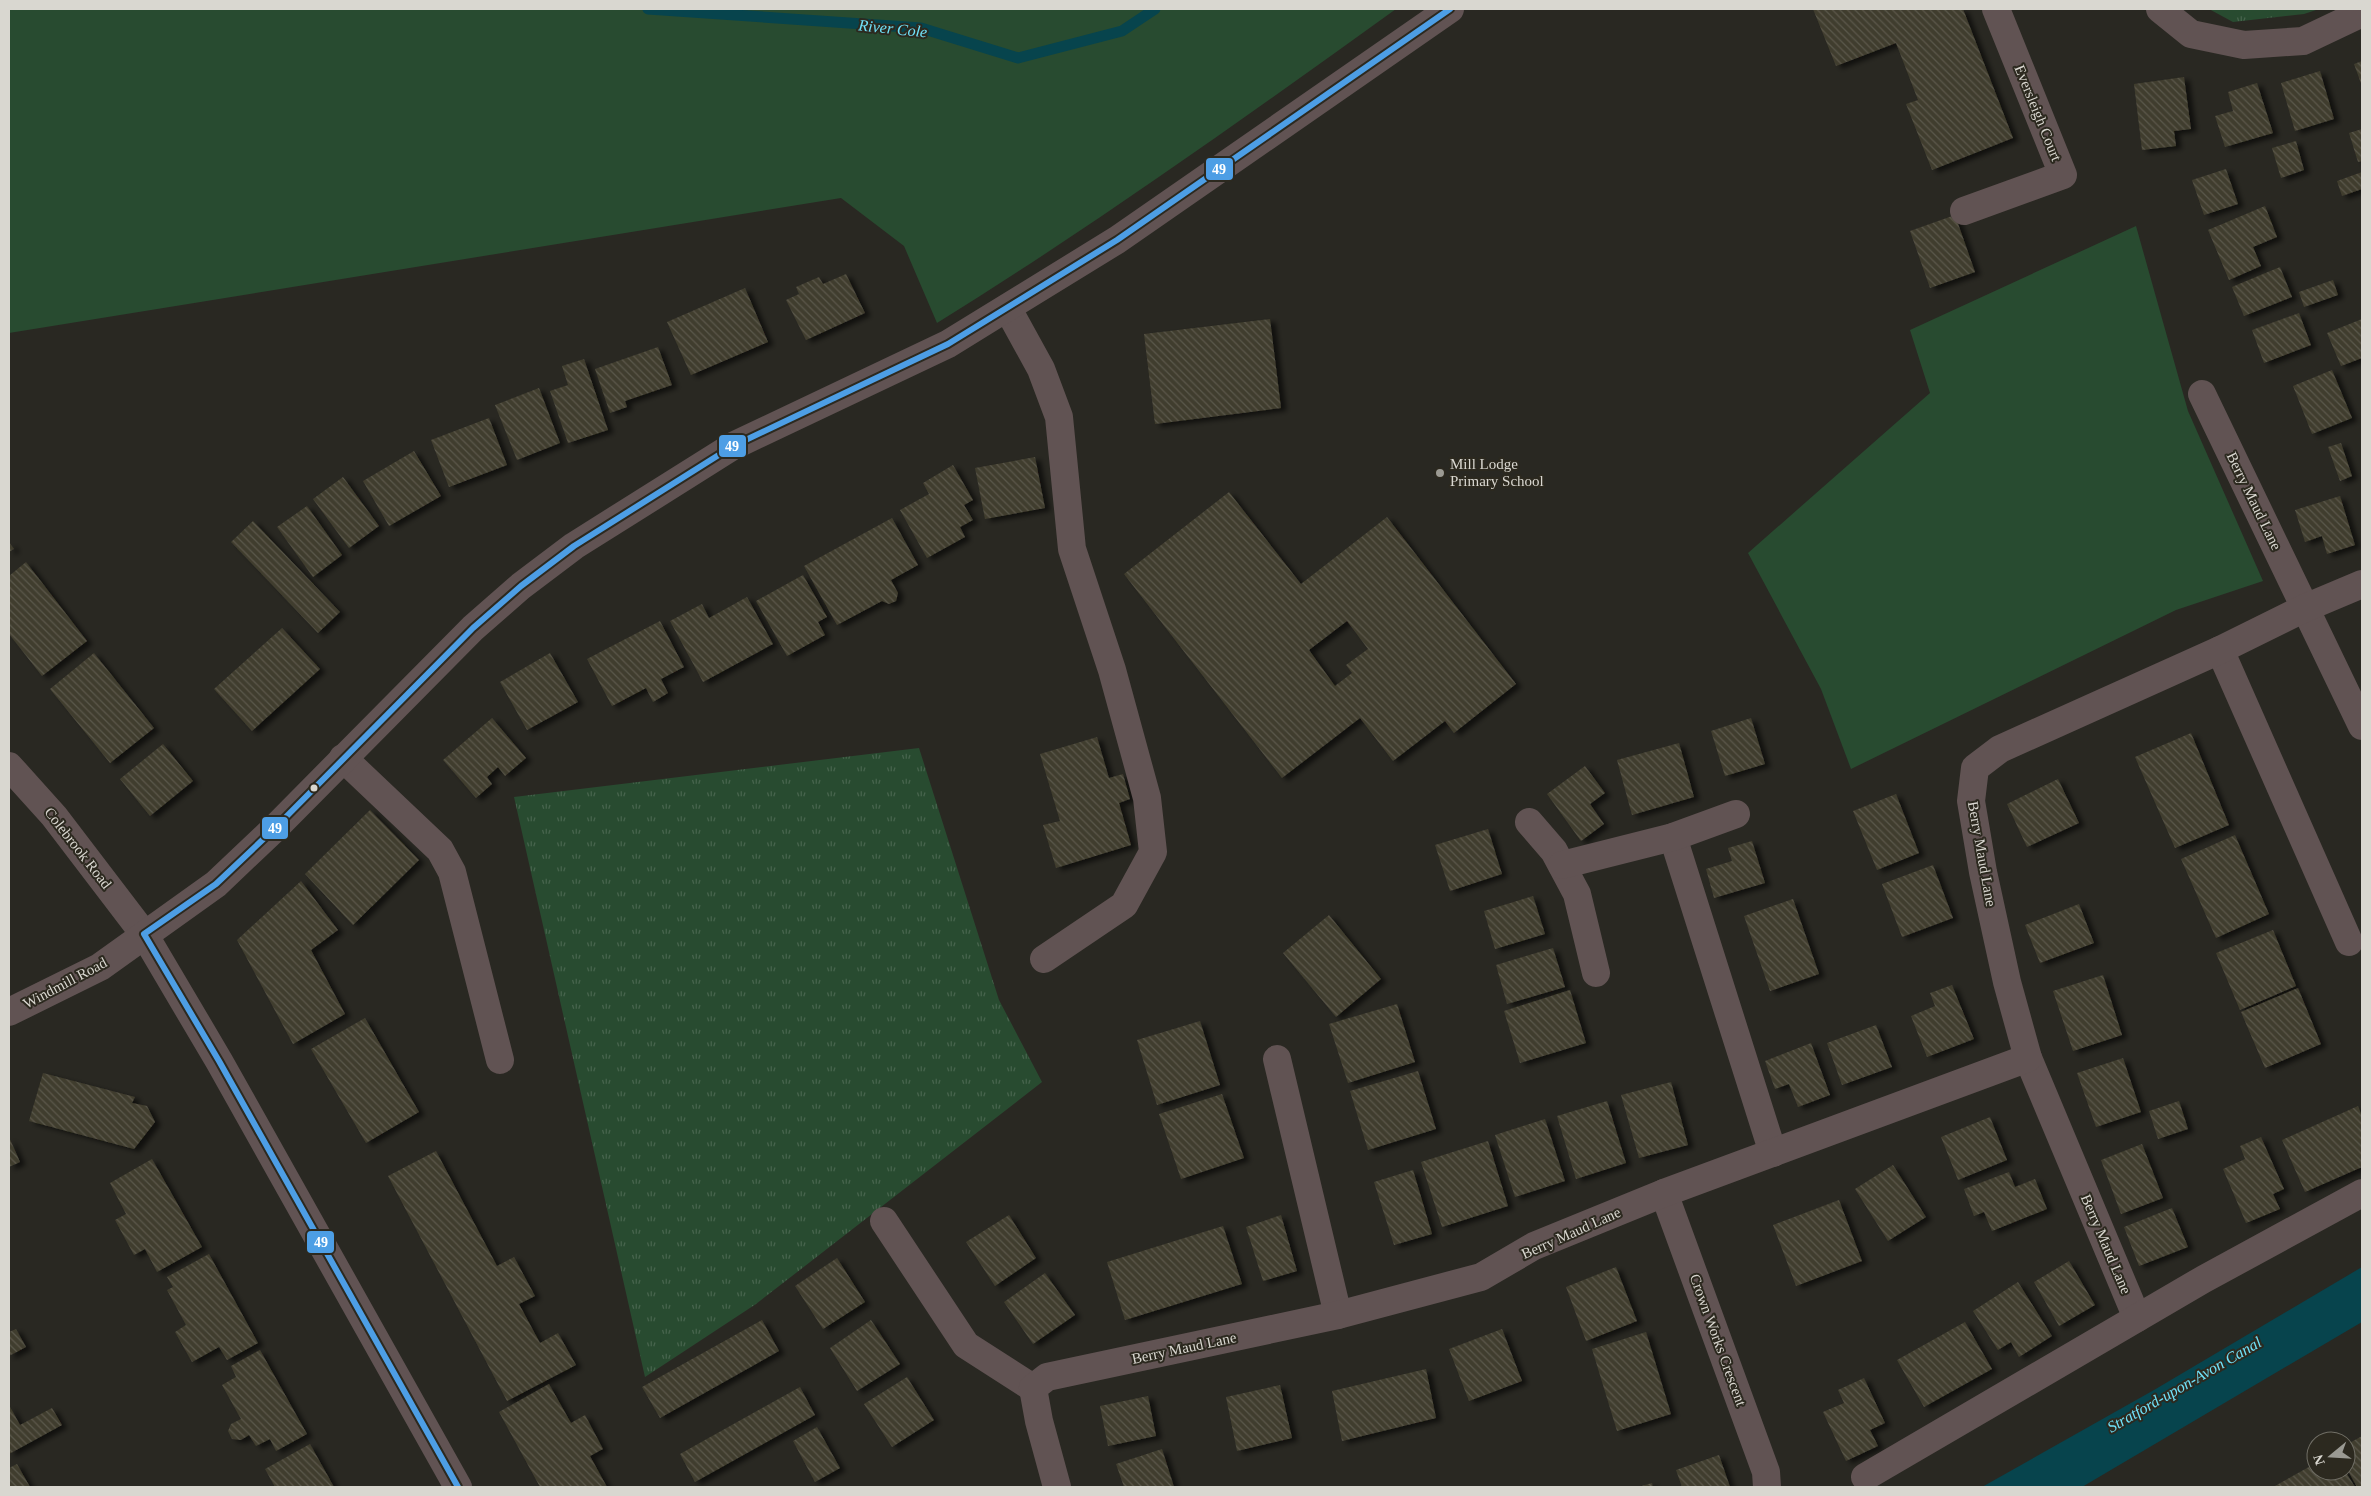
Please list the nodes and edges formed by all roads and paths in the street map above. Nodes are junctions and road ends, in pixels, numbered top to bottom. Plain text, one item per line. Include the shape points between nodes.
1 (1450, 9) edge
2 (1996, 9) edge
3 (2160, 9) edge
4 (2362, 13) edge
5 (1964, 211) dead end
6 (1008, 309) junction
7 (2202, 394) dead end
8 (2362, 584) edge
9 (2305, 608) junction
10 (2220, 650) junction
11 (2362, 726) edge
12 (343, 758) junction
13 (9, 766) edge
14 (1736, 814) dead end
15 (1530, 822) dead end
16 (1673, 838) junction
17 (1562, 865) junction
18 (144, 934) junction
19 (2349, 942) dead end
20 (1044, 959) dead end
21 (1596, 973) dead end
22 (9, 1012) edge
23 (2028, 1058) junction
24 (1277, 1059) dead end
25 (500, 1060) dead end
26 (1773, 1153) junction
27 (1664, 1193) junction
28 (2362, 1193) edge
29 (884, 1221) dead end
30 (1338, 1315) junction
31 (2137, 1318) junction
32 (1033, 1388) junction
33 (1865, 1477) dead end
34 (458, 1487) edge
35 (1057, 1487) edge
36 (1767, 1487) edge

1 - 6 street, Windmill Road via 1117,240
2 - 5 street, Eversleigh Court via 2063,175
3 - 4 street via 2191,34 2244,45 2303,41
6 - 12 street, Windmill Road via 948,344 733,446 574,546 520,586 473,628
6 - 20 street via 1041,369 1059,417 1072,549 1112,670 1147,798 1153,852 1124,905
7 - 9 street, Berry Maud Lane
8 - 9 street, Berry Maud Lane
9 - 10 street, Berry Maud Lane
9 - 11 street, Berry Maud Lane
10 - 19 street
10 - 23 street, Berry Maud Lane via 2000,749 1975,768 1971,801 1983,872 2007,982
12 - 18 street, Windmill Road via 216,884
12 - 25 street via 440,850 452,872
13 - 18 street, Colebrook Road via 54,816
14 - 16 street
15 - 17 street
16 - 17 street
16 - 26 street
17 - 21 street via 1577,894
18 - 22 street, Windmill Road via 100,967
18 - 34 street, Colebrook Road via 219,1061
23 - 26 street, Berry Maud Lane
23 - 31 street, Berry Maud Lane
24 - 30 street
26 - 27 street, Berry Maud Lane
27 - 30 street, Berry Maud Lane via 1534,1246 1481,1277
27 - 36 street, Crown Works Crescent via 1766,1472
28 - 31 street
29 - 32 street via 966,1345
30 - 32 street, Berry Maud Lane via 1047,1377
31 - 33 street
32 - 35 street

